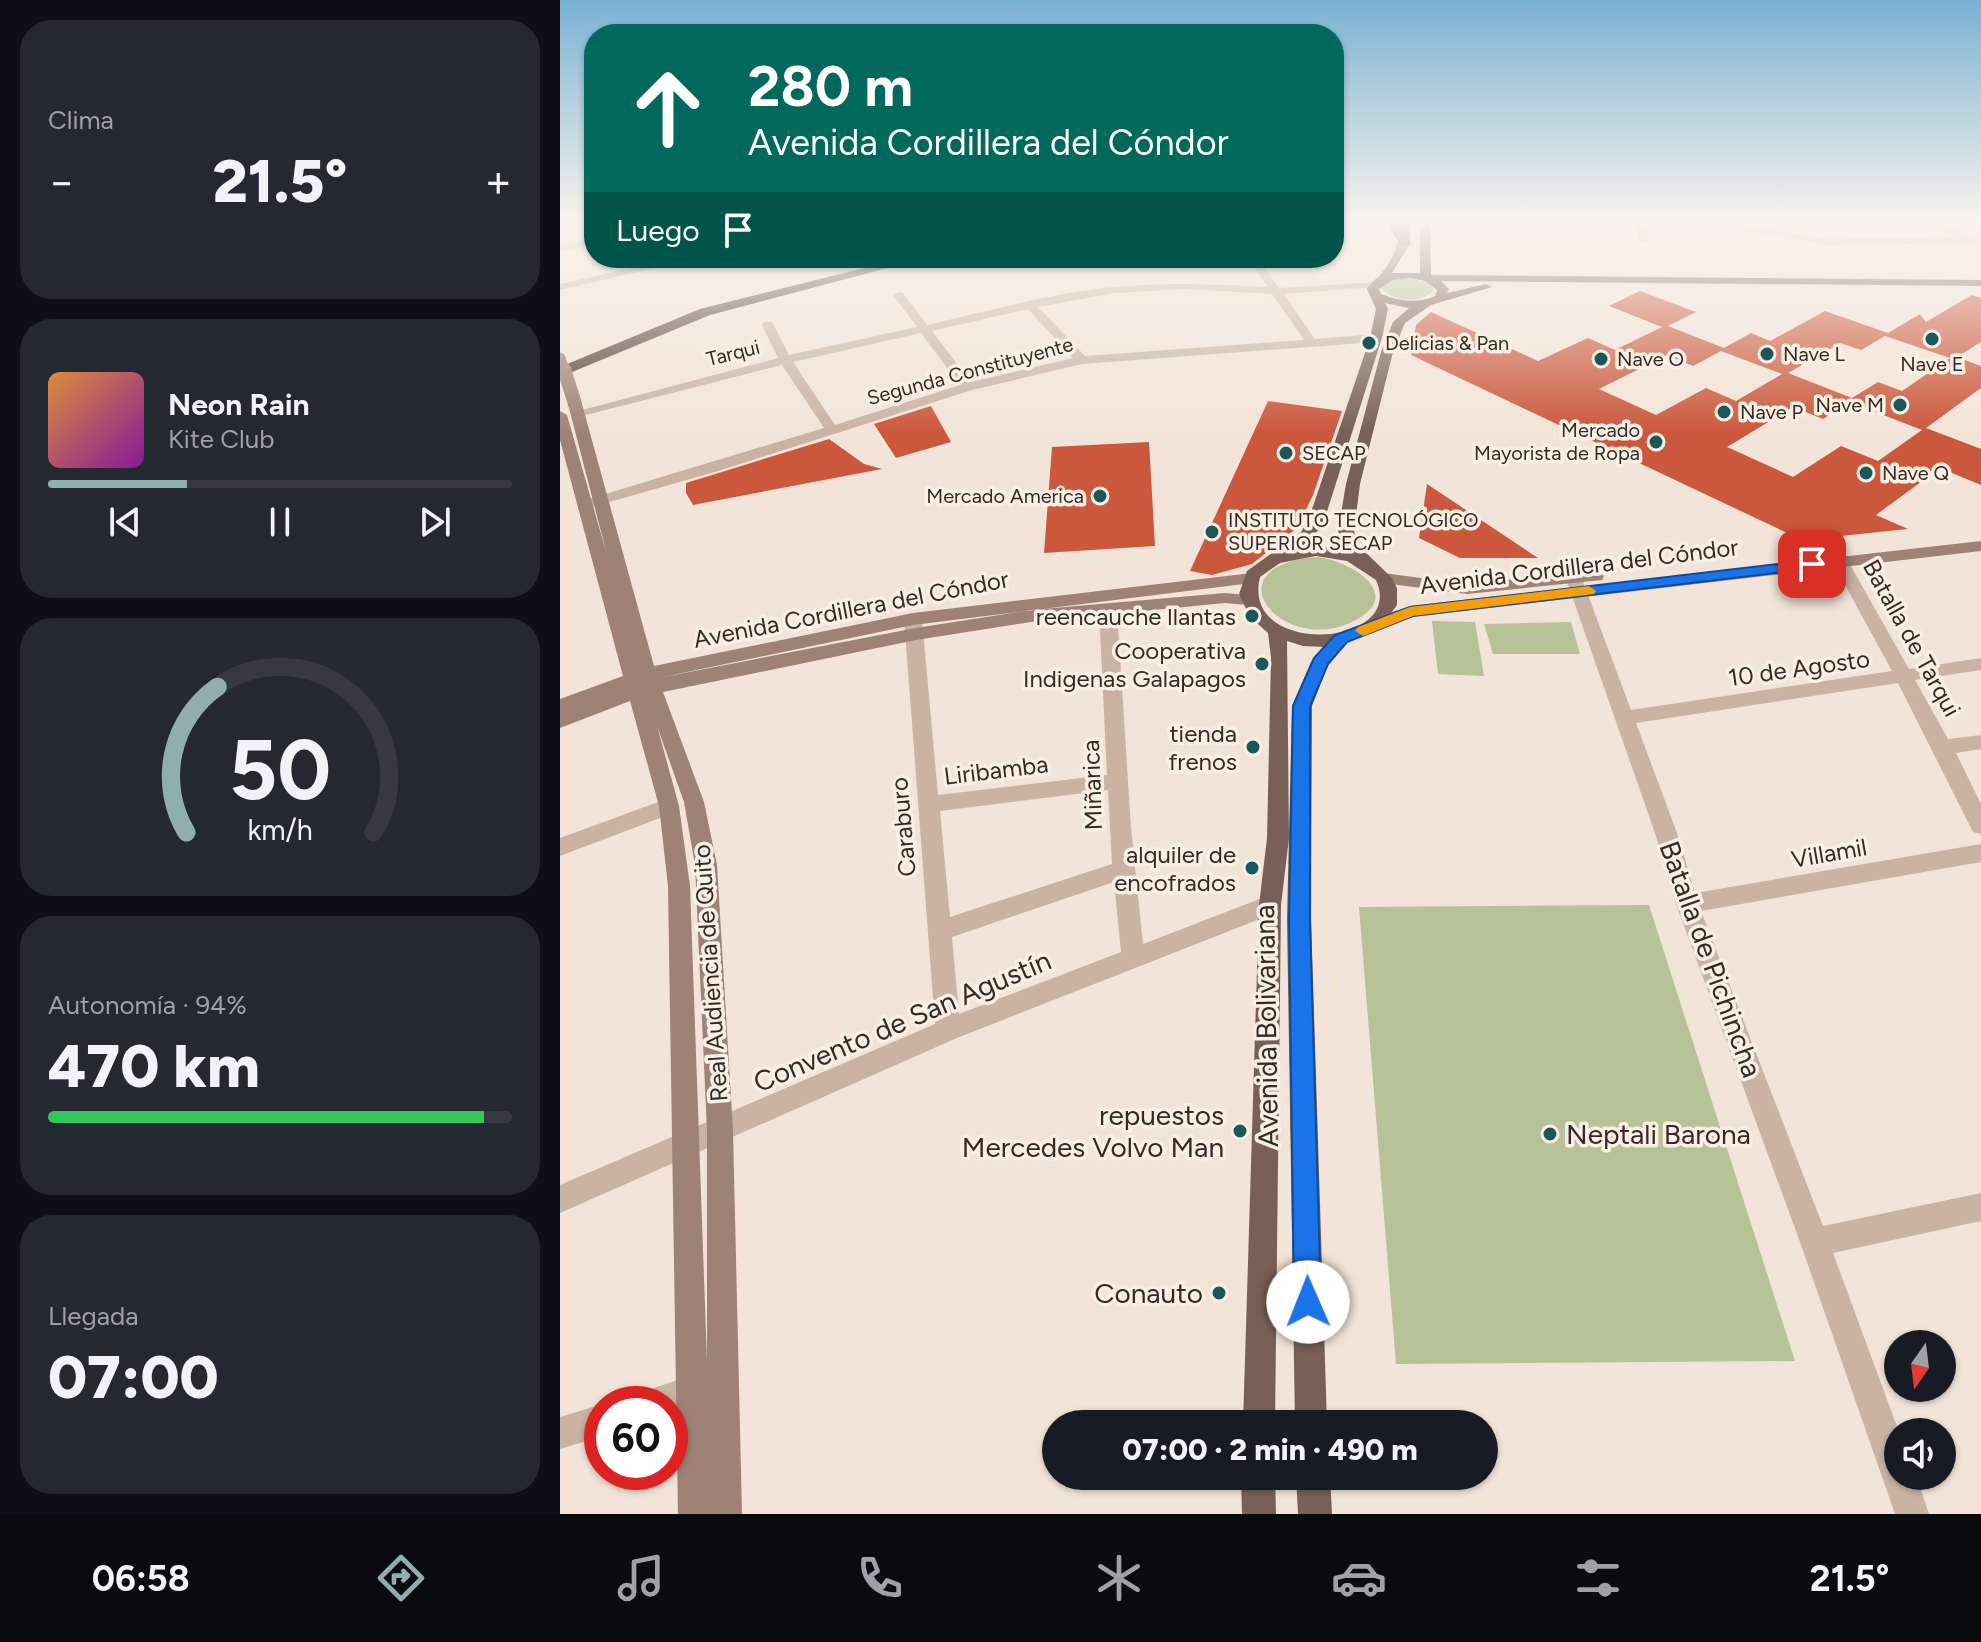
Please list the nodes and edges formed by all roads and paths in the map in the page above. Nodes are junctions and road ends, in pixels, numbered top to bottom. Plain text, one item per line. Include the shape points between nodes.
1 (1278, 291) edge
2 (756, 292) edge
3 (786, 292) edge
4 (1105, 292) edge
5 (1380, 292) edge
6 (1387, 292) edge
7 (1441, 292) edge
8 (1466, 292) edge
9 (899, 295) dead end
10 (1436, 300) junction
11 (1030, 305) junction
12 (768, 325) dead end
13 (924, 329) junction
14 (1376, 338) junction
15 (1312, 343) junction
16 (560, 360) edge
17 (785, 360) junction
18 (1082, 360) junction
19 (560, 372) edge
20 (968, 387) junction
21 (576, 409) junction
22 (560, 415) edge
23 (832, 430) junction
24 (594, 502) junction
25 (1981, 532) edge
26 (1981, 546) edge
27 (1840, 561) junction
28 (1269, 562) junction
29 (1363, 562) junction
30 (1252, 578) junction
31 (1383, 578) junction
32 (1576, 586) junction
33 (1247, 600) junction
34 (1108, 610) junction
35 (1375, 624) junction
36 (914, 627) junction
37 (1277, 631) junction
38 (1341, 639) junction
39 (1981, 664) edge
40 (1904, 677) junction
41 (642, 683) junction
42 (560, 706) edge
43 (1624, 718) junction
44 (560, 721) edge
45 (1981, 742) edge
46 (1943, 747) junction
47 (1120, 781) junction
48 (927, 805) junction
49 (669, 806) junction
50 (1981, 826) edge
51 (560, 847) edge
52 (1981, 853) edge
53 (1121, 870) junction
54 (1687, 904) junction
55 (1270, 905) junction
56 (939, 931) junction
57 (1133, 958) junction
58 (948, 1030) junction
59 (720, 1131) junction
60 (687, 1146) junction
61 (560, 1199) edge
62 (1981, 1207) edge
63 (1815, 1242) junction
64 (692, 1391) junction
65 (688, 1392) edge
66 (1259, 1410) edge
67 (1311, 1410) edge
68 (584, 1426) edge
69 (560, 1433) edge
70 (1884, 1436) edge
71 (1258, 1490) edge
72 (1314, 1490) edge
73 (1903, 1490) edge
74 (695, 1514) edge
75 (725, 1514) edge
76 (1259, 1514) edge
77 (1315, 1514) edge
78 (1912, 1514) edge

1 - 15 street
2 - 16 highway via 699,306
3 - 19 highway via 705,312
4 - 11 street, Tarqui
5 - 14 main road
6 - 10 main road via 1410,305
7 - 10 main road
8 - 10 main road
9 - 13 street
10 - 29 main road via 1401,318 1387,352 1346,531
11 - 13 street, Tarqui
11 - 18 street
12 - 17 street
13 - 17 street, Tarqui
13 - 20 street
14 - 15 street, Segunda Constituyente
14 - 28 main road via 1316,521 1307,535
15 - 18 street, Segunda Constituyente
16 - 21 street, Real Audiencia de Quito, bridge
17 - 21 street, Tarqui
17 - 23 street
18 - 20 street, Segunda Constituyente
20 - 23 street, Segunda Constituyente
21 - 24 street, Real Audiencia de Quito
22 - 24 street, Real Audiencia de Quito
23 - 24 street, Segunda Constituyente
24 - 41 street, Real Audiencia de Quito
25 - 32 street, Avenida Cordillera del Cóndor
26 - 27 street, Avenida Cordillera del Cóndor
27 - 32 street, Avenida Cordillera del Cóndor
27 - 40 street, Batalla de Tarqui
28 - 29 main road via 1316,551
28 - 30 main road
29 - 31 main road
30 - 33 main road
30 - 36 street, Avenida Cordillera del Cóndor
31 - 32 street, Avenida Cordillera del Cóndor via 1467,589
31 - 35 main road via 1389,602
32 - 35 street, Avenida Cordillera del Cóndor via 1410,612
32 - 43 street, Batalla de Pichincha
33 - 34 street, Avenida Cordillera del Cóndor
33 - 37 main road via 1257,617
34 - 36 street, Avenida Cordillera del Cóndor
34 - 47 street, Miñarica
35 - 38 main road, Avenida Bolivariana
36 - 41 street, Avenida Cordillera del Cóndor
36 - 48 street, Caraburo
37 - 38 main road, Avenida Bolivariana via 1319,641
37 - 55 main road, Avenida Bolivariana via 1278,838
38 - 67 main road, Avenida Bolivariana via 1320,662 1302,706 1299,920
39 - 40 street, 10 de Agosto
40 - 43 street, 10 de Agosto
40 - 46 street, Batalla de Tarqui
41 - 42 street, Avenida Cordillera del Cóndor
41 - 44 street, Avenida Cordillera del Cóndor
41 - 49 street, Real Audiencia de Quito
41 - 59 street, Real Audiencia de Quito via 694,802 706,865
43 - 54 street, Batalla de Pichincha
45 - 46 street
46 - 50 street, Batalla de Tarqui
47 - 48 street, Liribamba
47 - 53 street, Miñarica
48 - 56 street, Caraburo
49 - 51 street
49 - 60 street, Real Audiencia de Quito via 679,886
52 - 54 street, Villamil
53 - 56 street
53 - 57 street, Miñarica
54 - 63 street, Batalla de Pichincha
55 - 57 street, Convento de San Agustín
55 - 66 main road, Avenida Bolivariana
56 - 58 street, Caraburo
57 - 58 street, Convento de San Agustín
58 - 59 street, Convento de San Agustín
59 - 60 street, Convento de San Agustín
59 - 75 street, Real Audiencia de Quito
60 - 61 street, Convento de San Agustín
60 - 64 street, Real Audiencia de Quito
62 - 63 street
63 - 70 street, Batalla de Pichincha
64 - 65 street
64 - 74 street, Real Audiencia de Quito
68 - 69 street
71 - 76 main road
72 - 77 main road
73 - 78 street, Batalla de Pichincha

